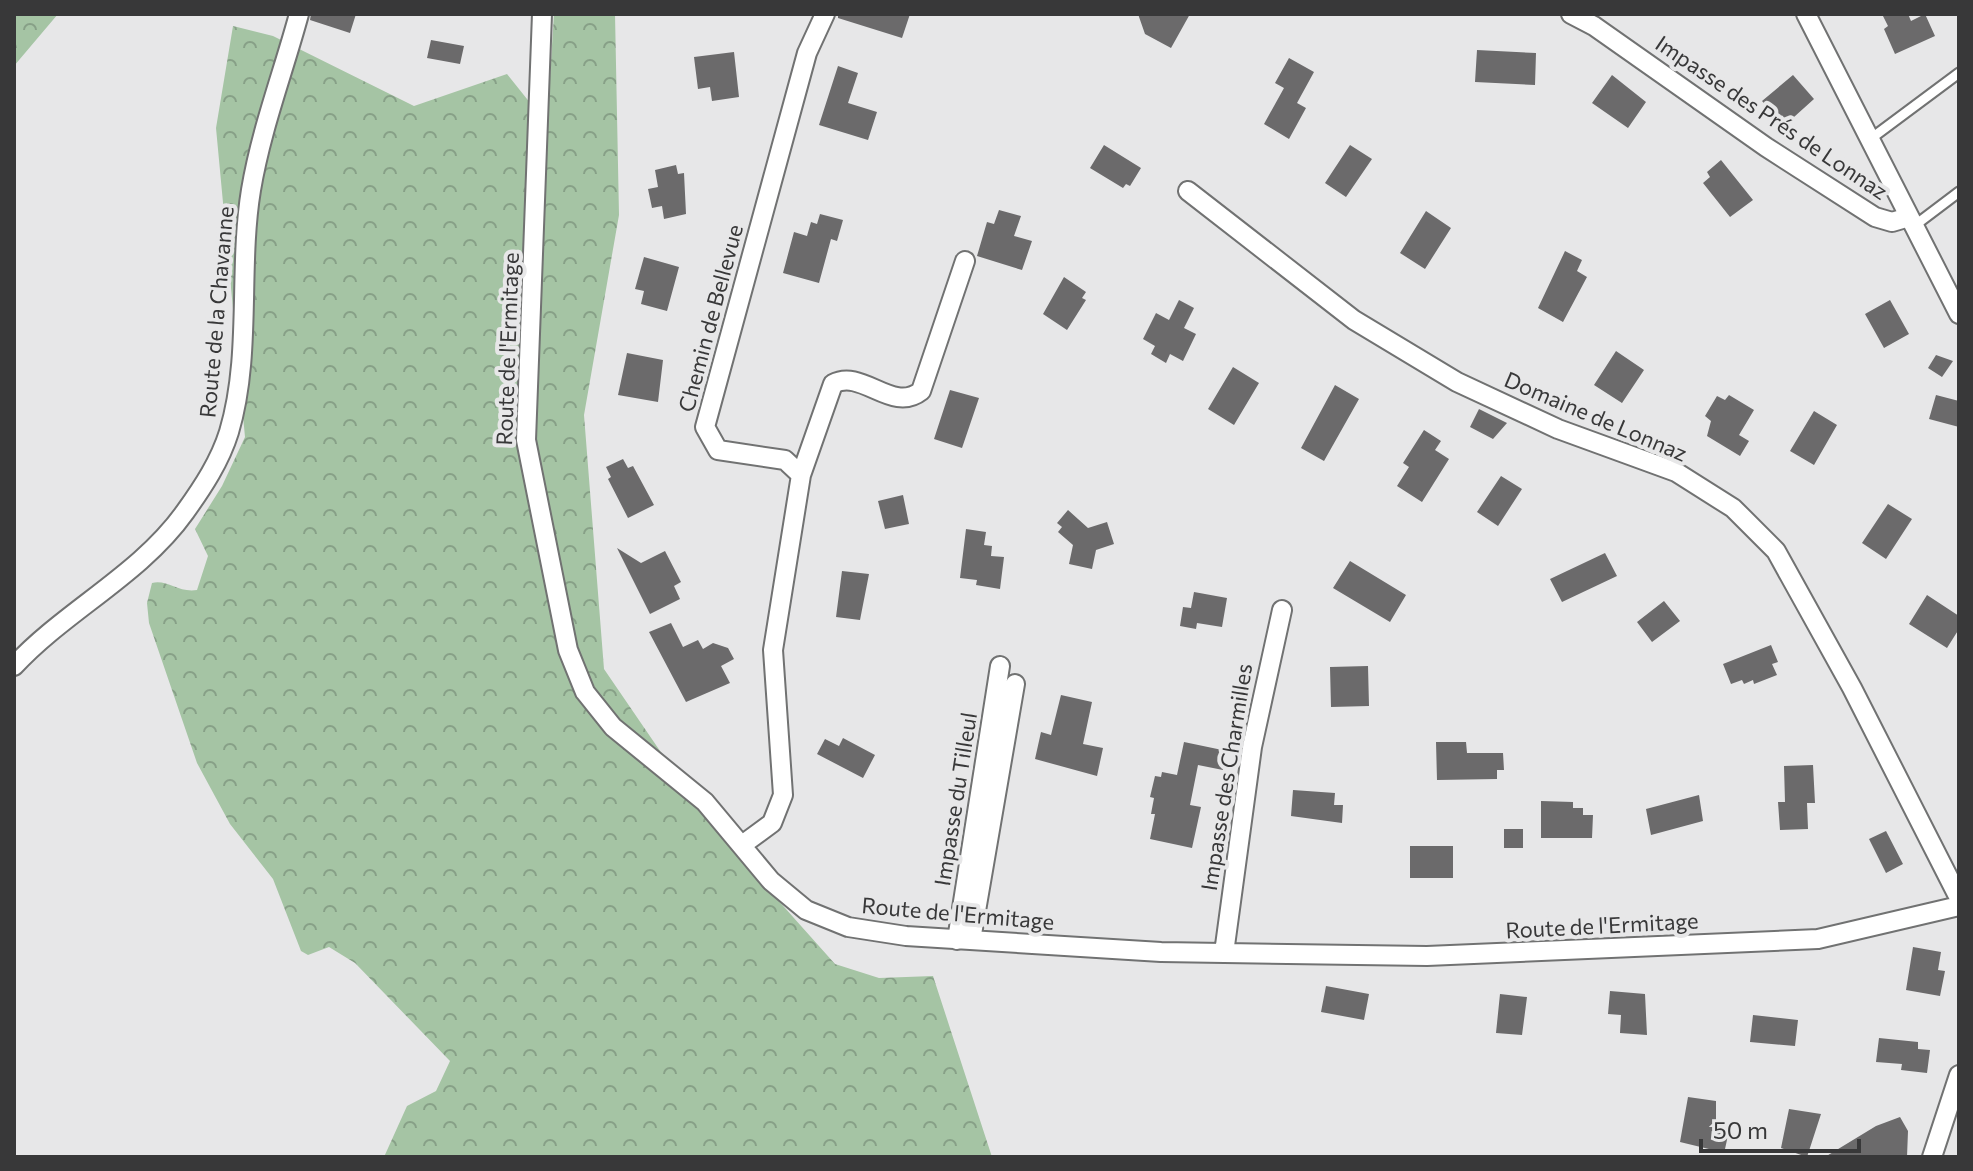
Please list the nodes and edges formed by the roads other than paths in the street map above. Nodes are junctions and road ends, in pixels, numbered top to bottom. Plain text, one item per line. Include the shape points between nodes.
1 (299, 14) edge
2 (542, 14) edge
3 (825, 14) edge
4 (1571, 14) edge
5 (1806, 14) edge
6 (1959, 73) edge
7 (1869, 140) junction
8 (1188, 191) dead end
9 (1959, 192) edge
10 (1911, 222) junction
11 (965, 261) dead end
12 (1959, 314) edge
13 (801, 475) junction
14 (1282, 610) dead end
15 (14, 666) edge
16 (1000, 666) dead end
17 (1015, 684) dead end
18 (742, 845) junction
19 (1959, 898) edge
20 (1959, 906) edge
21 (964, 940) junction
22 (1224, 953) junction
23 (1959, 1075) edge
24 (1932, 1157) edge

1 - 15 street, Route de la Chavanne via 251,190 237,393 212,472 152,550
2 - 18 street, Route de l'Ermitage via 525,426 562,628 575,671 598,710 705,802
3 - 13 street, Chemin de Bellevue via 807,53 705,427 718,450 785,460
4 - 10 street, Impasse des Prés de Lonnaz via 1875,217
5 - 7 street
6 - 7 lane
7 - 10 street
8 - 19 street, Domaine de Lonnaz via 1354,320 1457,382 1558,429 1676,472 1733,508 1776,551
9 - 10 lane
10 - 12 street
11 - 13 street via 921,391 899,398 851,380 833,384
13 - 18 street via 773,650 783,795 772,823
14 - 22 street, Impasse des Charmilles via 1252,747
16 - 21 street, Impasse du Tilleul
17 - 21 street
18 - 21 street, Route de l'Ermitage via 782,892 819,917 874,932
20 - 22 street, Route de l'Ermitage via 1865,931 1798,941 1483,955
21 - 22 street, Route de l'Ermitage
23 - 24 street

